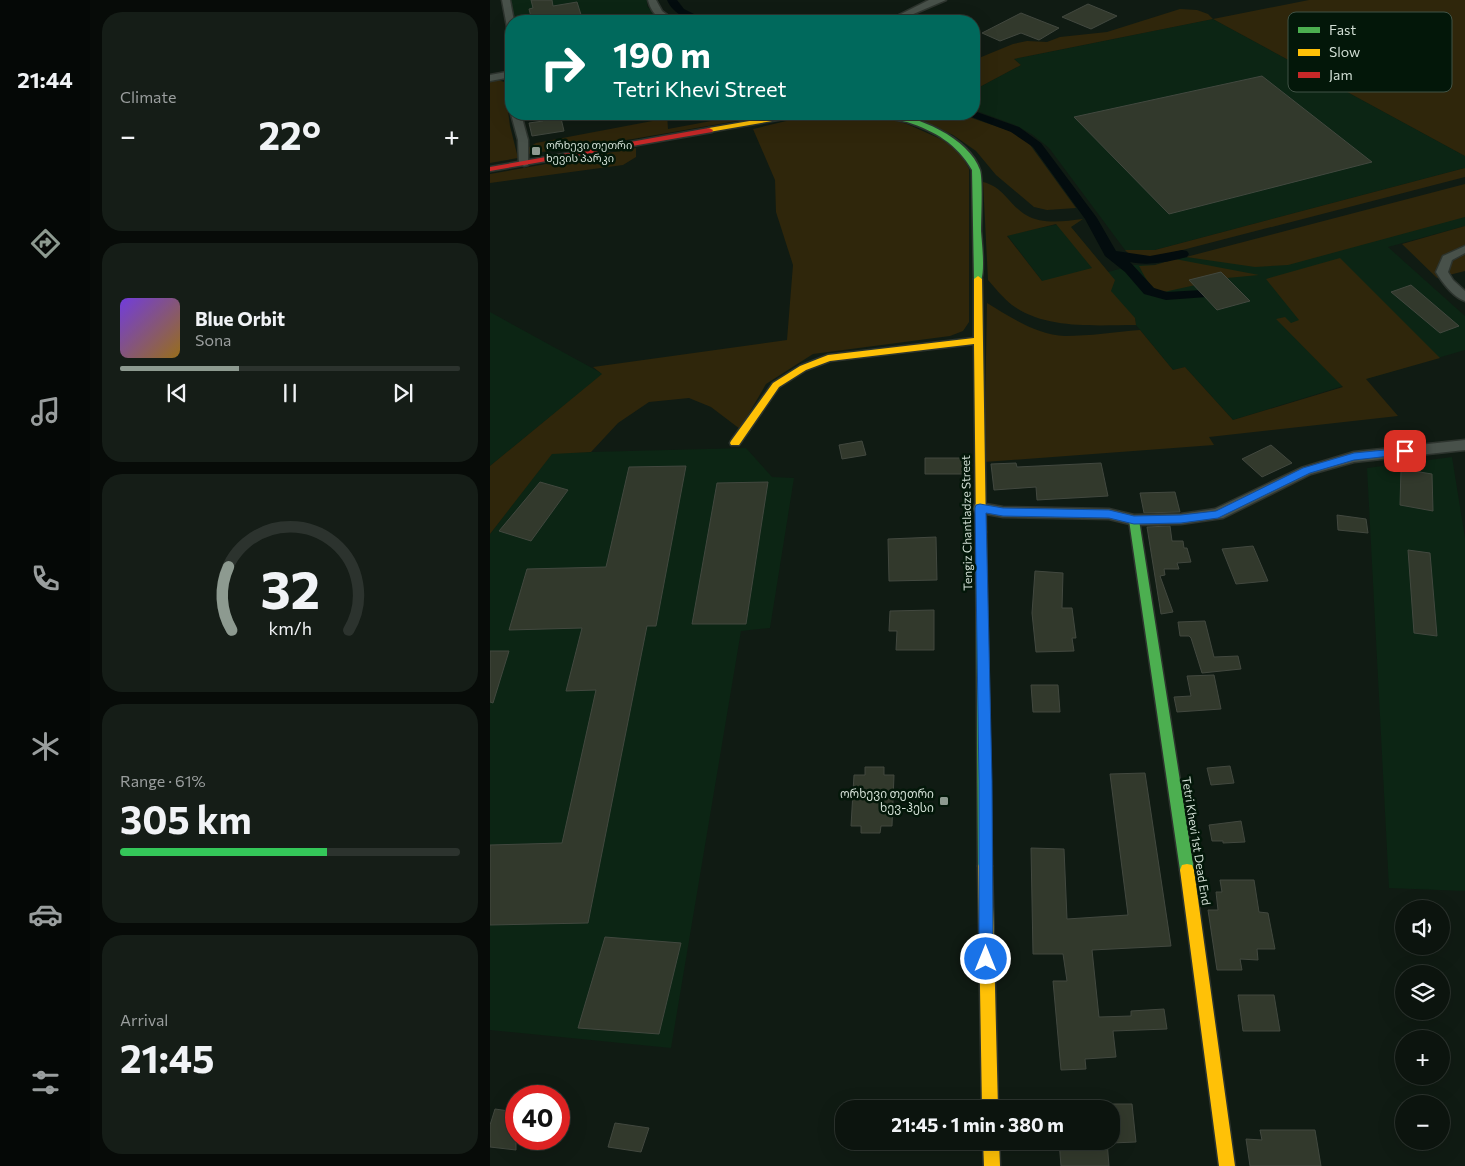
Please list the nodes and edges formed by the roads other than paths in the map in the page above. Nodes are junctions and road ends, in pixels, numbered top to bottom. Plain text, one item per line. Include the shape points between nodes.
1 (506, 0) edge
2 (652, 0) edge
3 (937, 0) edge
4 (509, 15) edge
5 (659, 15) edge
6 (904, 15) edge
7 (505, 75) edge
8 (490, 78) edge
9 (518, 120) edge
10 (767, 120) edge
11 (908, 120) edge
12 (524, 163) junction
13 (490, 169) edge
14 (1465, 249) edge
15 (1465, 297) edge
16 (977, 341) junction
17 (735, 443) dead end
18 (1465, 445) edge
19 (980, 508) junction
20 (1134, 520) junction
21 (990, 1100) edge
22 (991, 1150) edge
23 (992, 1166) edge
24 (1227, 1166) edge

1 - 4 street
2 - 5 street
3 - 6 street
7 - 8 street
9 - 12 street
10 - 12 street
11 - 16 street, Tengiz Chantladze Street via 949,137 966,151 976,170
12 - 13 street
14 - 15 street via 1447,258 1442,272
16 - 17 street via 828,358 802,368 776,385
16 - 19 street, Tengiz Chantladze Street
18 - 20 street via 1354,456 1306,471 1218,514
19 - 20 street via 1003,512 1109,514
19 - 21 street, Tengiz Chantladze Street
20 - 24 street, Tetri Khevi 1st Dead End via 1201,966
22 - 23 street

